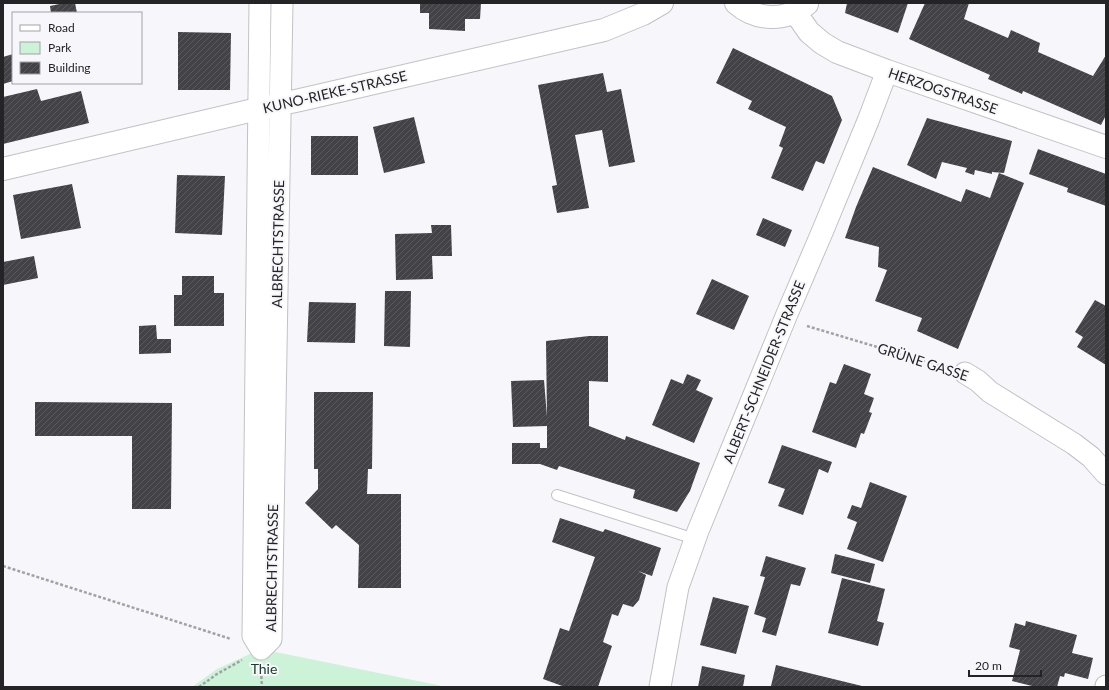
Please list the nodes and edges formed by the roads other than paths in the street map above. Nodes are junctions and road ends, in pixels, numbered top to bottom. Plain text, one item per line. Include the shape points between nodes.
1 (260, 3) edge
2 (282, 3) edge
3 (662, 3) edge
4 (736, 3) edge
5 (802, 7) edge
6 (887, 71) junction
7 (280, 104) junction
8 (258, 109) junction
9 (1106, 147) edge
10 (3, 169) edge
11 (965, 374) road end
12 (1106, 474) edge
13 (557, 495) dead end
14 (695, 539) junction
15 (660, 683) edge

1 - 8 street, ALBRECHTSTRASSE
2 - 7 street, ALBRECHTSTRASSE
3 - 7 street, KUNO-RIEKE-STRASSE via 604,30
4 - 5 street via 749,12 765,17 788,15
5 - 6 street, HERZOGSTRASSE via 809,32 822,43 837,52
6 - 9 street, HERZOGSTRASSE
6 - 14 street, ALBERT-SCHNEIDER-STRASSE
7 - 8 street, KUNO-RIEKE-STRASSE
7 - 8 street, ALBRECHTSTRASSE via 271,639 261,649 253,636
8 - 10 street, KUNO-RIEKE-STRASSE
11 - 12 street, GRÜNE GASSE via 1074,444 1091,457
13 - 14 lane
14 - 15 street, ALBERT-SCHNEIDER-STRASSE via 678,587

